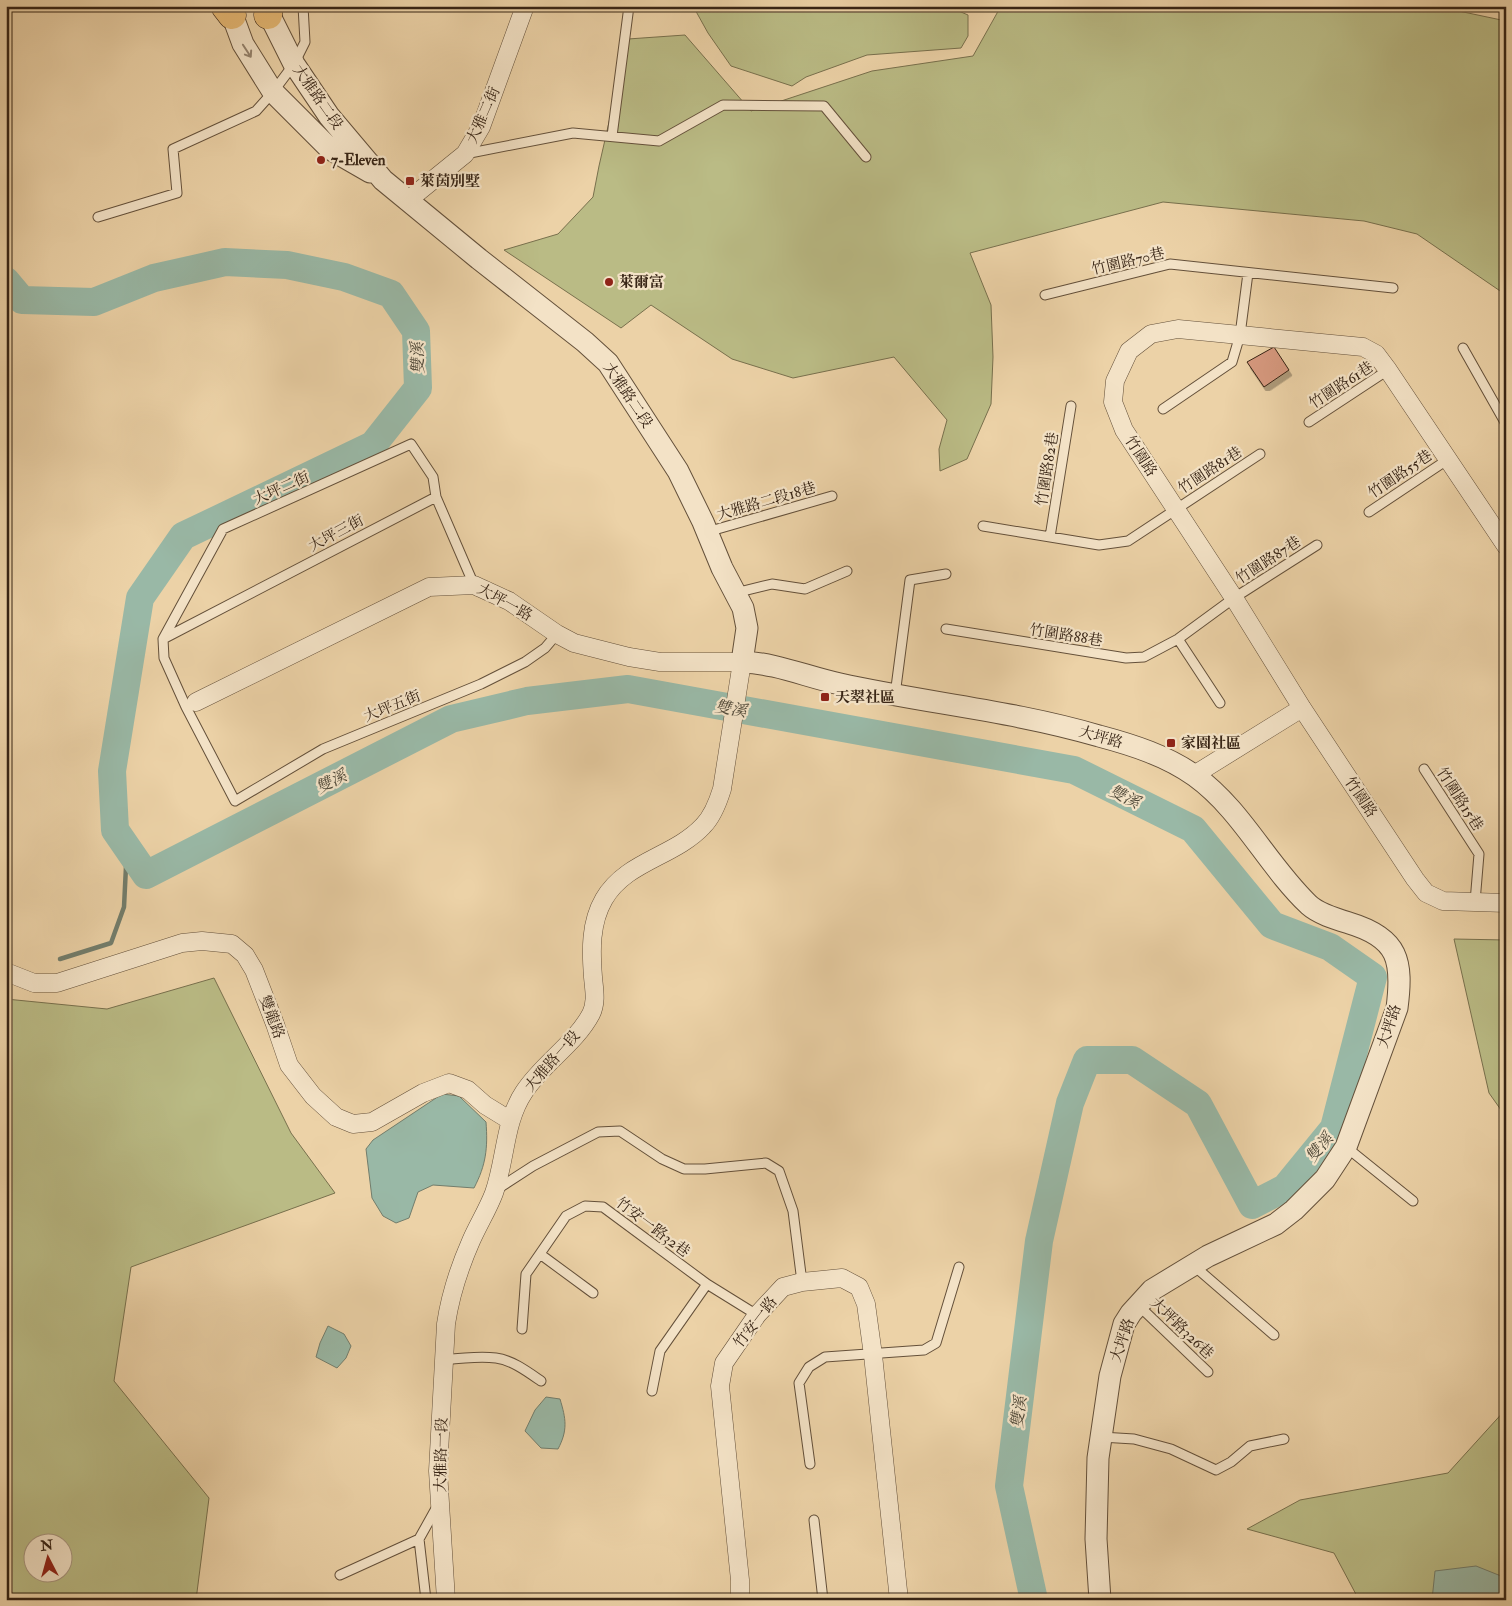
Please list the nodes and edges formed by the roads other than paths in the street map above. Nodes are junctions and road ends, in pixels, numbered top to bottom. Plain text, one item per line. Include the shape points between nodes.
1 (303, 6) edge
2 (525, 6) edge
3 (629, 6) edge
4 (229, 9) edge
5 (267, 9) edge
6 (294, 64) junction
7 (273, 92) junction
8 (612, 136) junction
9 (465, 154) junction
10 (866, 157) dead end
11 (383, 180) junction
12 (407, 200) junction
13 (98, 217) dead end
14 (1248, 273) junction
15 (1393, 288) dead end
16 (1045, 295) dead end
17 (1240, 335) junction
18 (1463, 348) dead end
19 (1388, 370) junction
20 (1071, 406) dead end
21 (1163, 409) dead end
22 (1308, 422) dead end
23 (1506, 424) edge
24 (1260, 454) dead end
25 (1447, 460) junction
26 (832, 496) dead end
27 (436, 497) junction
28 (1176, 509) junction
29 (1369, 512) dead end
30 (983, 526) dead end
31 (707, 532) junction
32 (1050, 537) junction
33 (1317, 545) dead end
34 (1506, 546) edge
35 (847, 572) dead end
36 (946, 574) dead end
37 (474, 584) junction
38 (735, 593) junction
39 (1234, 598) junction
40 (946, 629) dead end
41 (557, 634) junction
42 (163, 639) junction
43 (1178, 639) junction
44 (741, 670) junction
45 (895, 694) junction
46 (1220, 703) dead end
47 (191, 704) junction
48 (1302, 708) junction
49 (1424, 769) dead end
50 (1194, 775) junction
51 (1475, 902) junction
52 (1506, 903) edge
53 (6, 972) edge
54 (511, 1121) junction
55 (1346, 1147) junction
56 (494, 1192) junction
57 (1413, 1201) dead end
58 (540, 1254) junction
59 (1193, 1265) junction
60 (959, 1267) dead end
61 (802, 1282) junction
62 (707, 1284) junction
63 (593, 1293) dead end
64 (1138, 1304) junction
65 (757, 1315) junction
66 (522, 1329) dead end
67 (1274, 1335) dead end
68 (873, 1355) junction
69 (444, 1360) junction
70 (1208, 1372) dead end
71 (541, 1381) dead end
72 (652, 1391) dead end
73 (1101, 1437) junction
74 (1284, 1439) dead end
75 (810, 1464) dead end
76 (440, 1501) junction
77 (814, 1520) dead end
78 (419, 1539) junction
79 (340, 1575) dead end
80 (426, 1600) edge
81 (446, 1600) edge
82 (740, 1600) edge
83 (823, 1600) edge
84 (899, 1600) edge
85 (1100, 1600) edge

1 - 6 lane via 306,42
2 - 9 street, 大雅二街 via 482,126
3 - 8 lane
4 -> 7 street, 大雅路二段 via 242,44
5 - 6 street, 大雅路二段
6 - 7 lane
6 - 11 street, 大雅路二段 via 329,116
7 - 11 street, 大雅路二段 via 330,149
7 - 13 lane via 256,111 173,149 177,193
8 - 9 lane via 573,133
8 - 10 lane via 658,141 723,105 824,106
9 - 12 street, 大雅二街
11 - 12 street, 大雅路二段
12 - 31 street, 大雅路二段 via 608,363 678,471
14 - 15 lane, 竹圍路70巷
14 - 16 lane, 竹圍路70巷 via 1170,264
14 - 17 lane
17 - 19 street, 竹園路 via 1363,348 1376,354
17 - 21 lane via 1232,362
17 - 28 street, 竹園路 via 1178,329 1151,334 1129,351 1115,381 1113,402 1124,430
18 - 23 lane
19 - 22 lane, 竹圍路61巷
19 - 25 street, 竹園路
20 - 32 lane, 竹圍路82巷
24 - 28 lane, 竹圍路81巷
25 - 29 lane, 竹圍路55巷
25 - 34 street, 竹園路
26 - 31 lane, 大雅路二段18巷
27 - 37 lane
27 - 42 lane, 大坪三街
27 - 42 lane, 大坪二街 via 433,477 411,444 223,529
28 - 32 lane via 1128,541 1099,545
28 - 39 street, 竹園路
30 - 32 lane
31 - 38 street, 大雅路二段
33 - 39 lane, 竹圍路87巷
35 - 38 lane via 805,589 772,584
36 - 45 lane via 910,580
37 - 41 street, 大坪一路 via 515,605
37 - 47 street, 大坪一路 via 429,586
38 - 44 street, 大雅路二段 via 743,608 747,628
39 - 43 lane, 竹圍路88巷
39 - 48 street, 竹園路
40 - 43 lane, 竹圍路88巷 via 1126,658 1144,657
41 - 44 street, 大坪一路 via 574,643 629,658
41 - 47 lane, 大坪五街 via 524,662 480,684 322,749 235,801
42 - 47 lane via 164,658
43 - 46 lane
44 - 45 street, 大坪路 via 761,662 839,684
44 - 54 street, 大雅路一段 via 716,809 690,838 630,871 604,899 592,938 595,996 592,1013 524,1092
45 - 50 street, 大坪路 via 1081,730 1159,755
48 - 50 street
48 - 51 street, 竹園路 via 1426,893 1443,901
49 - 51 lane, 竹圍路15巷 via 1479,854
50 - 55 street, 大坪路 via 1221,797 1311,907 1380,936 1398,960 1400,988 1397,1008
51 - 52 street, 竹園路
53 - 54 street, 雙龍路 via 34,982 57,983 182,943 232,944 245,954 254,970 289,1064 314,1096 336,1117 353,1124 372,1122 424,1092 450,1083 468,1090
54 - 56 street, 大雅路一段
55 - 57 lane
55 - 59 street, 大坪路 via 1325,1178 1276,1224
56 - 61 lane via 533,1166 598,1132 620,1131 662,1159 684,1169 705,1170 766,1163 779,1171 793,1211
56 - 69 street, 大雅路一段 via 470,1242 449,1306
58 - 62 lane, 竹安一路32巷 via 566,1216 585,1206 603,1207
58 - 63 lane
58 - 66 lane, 竹安一路32巷 via 526,1274
59 - 64 street, 大坪路 via 1152,1290
59 - 67 lane
60 - 68 lane via 936,1343 924,1350
61 - 65 street, 竹安一路 via 783,1287
61 - 68 street, 竹安一路 via 842,1278 859,1287 866,1304
62 - 65 lane, 竹安一路32巷
62 - 72 lane via 660,1351
64 - 70 lane, 大坪路326巷
64 - 73 street, 大坪路 via 1124,1324 1118,1342
65 - 82 street, 竹安一路 via 724,1363 720,1386
68 - 75 lane via 825,1357 809,1367 798,1383
68 - 84 street, 竹安一路
69 - 71 lane via 497,1358
69 - 76 street, 大雅路一段 via 438,1471
73 - 74 lane via 1134,1439 1171,1449 1216,1470 1250,1446
73 - 85 street, 大坪路 via 1096,1539
76 - 78 lane
76 - 81 street, 大雅路一段
77 - 83 lane
78 - 79 lane
78 - 80 lane

